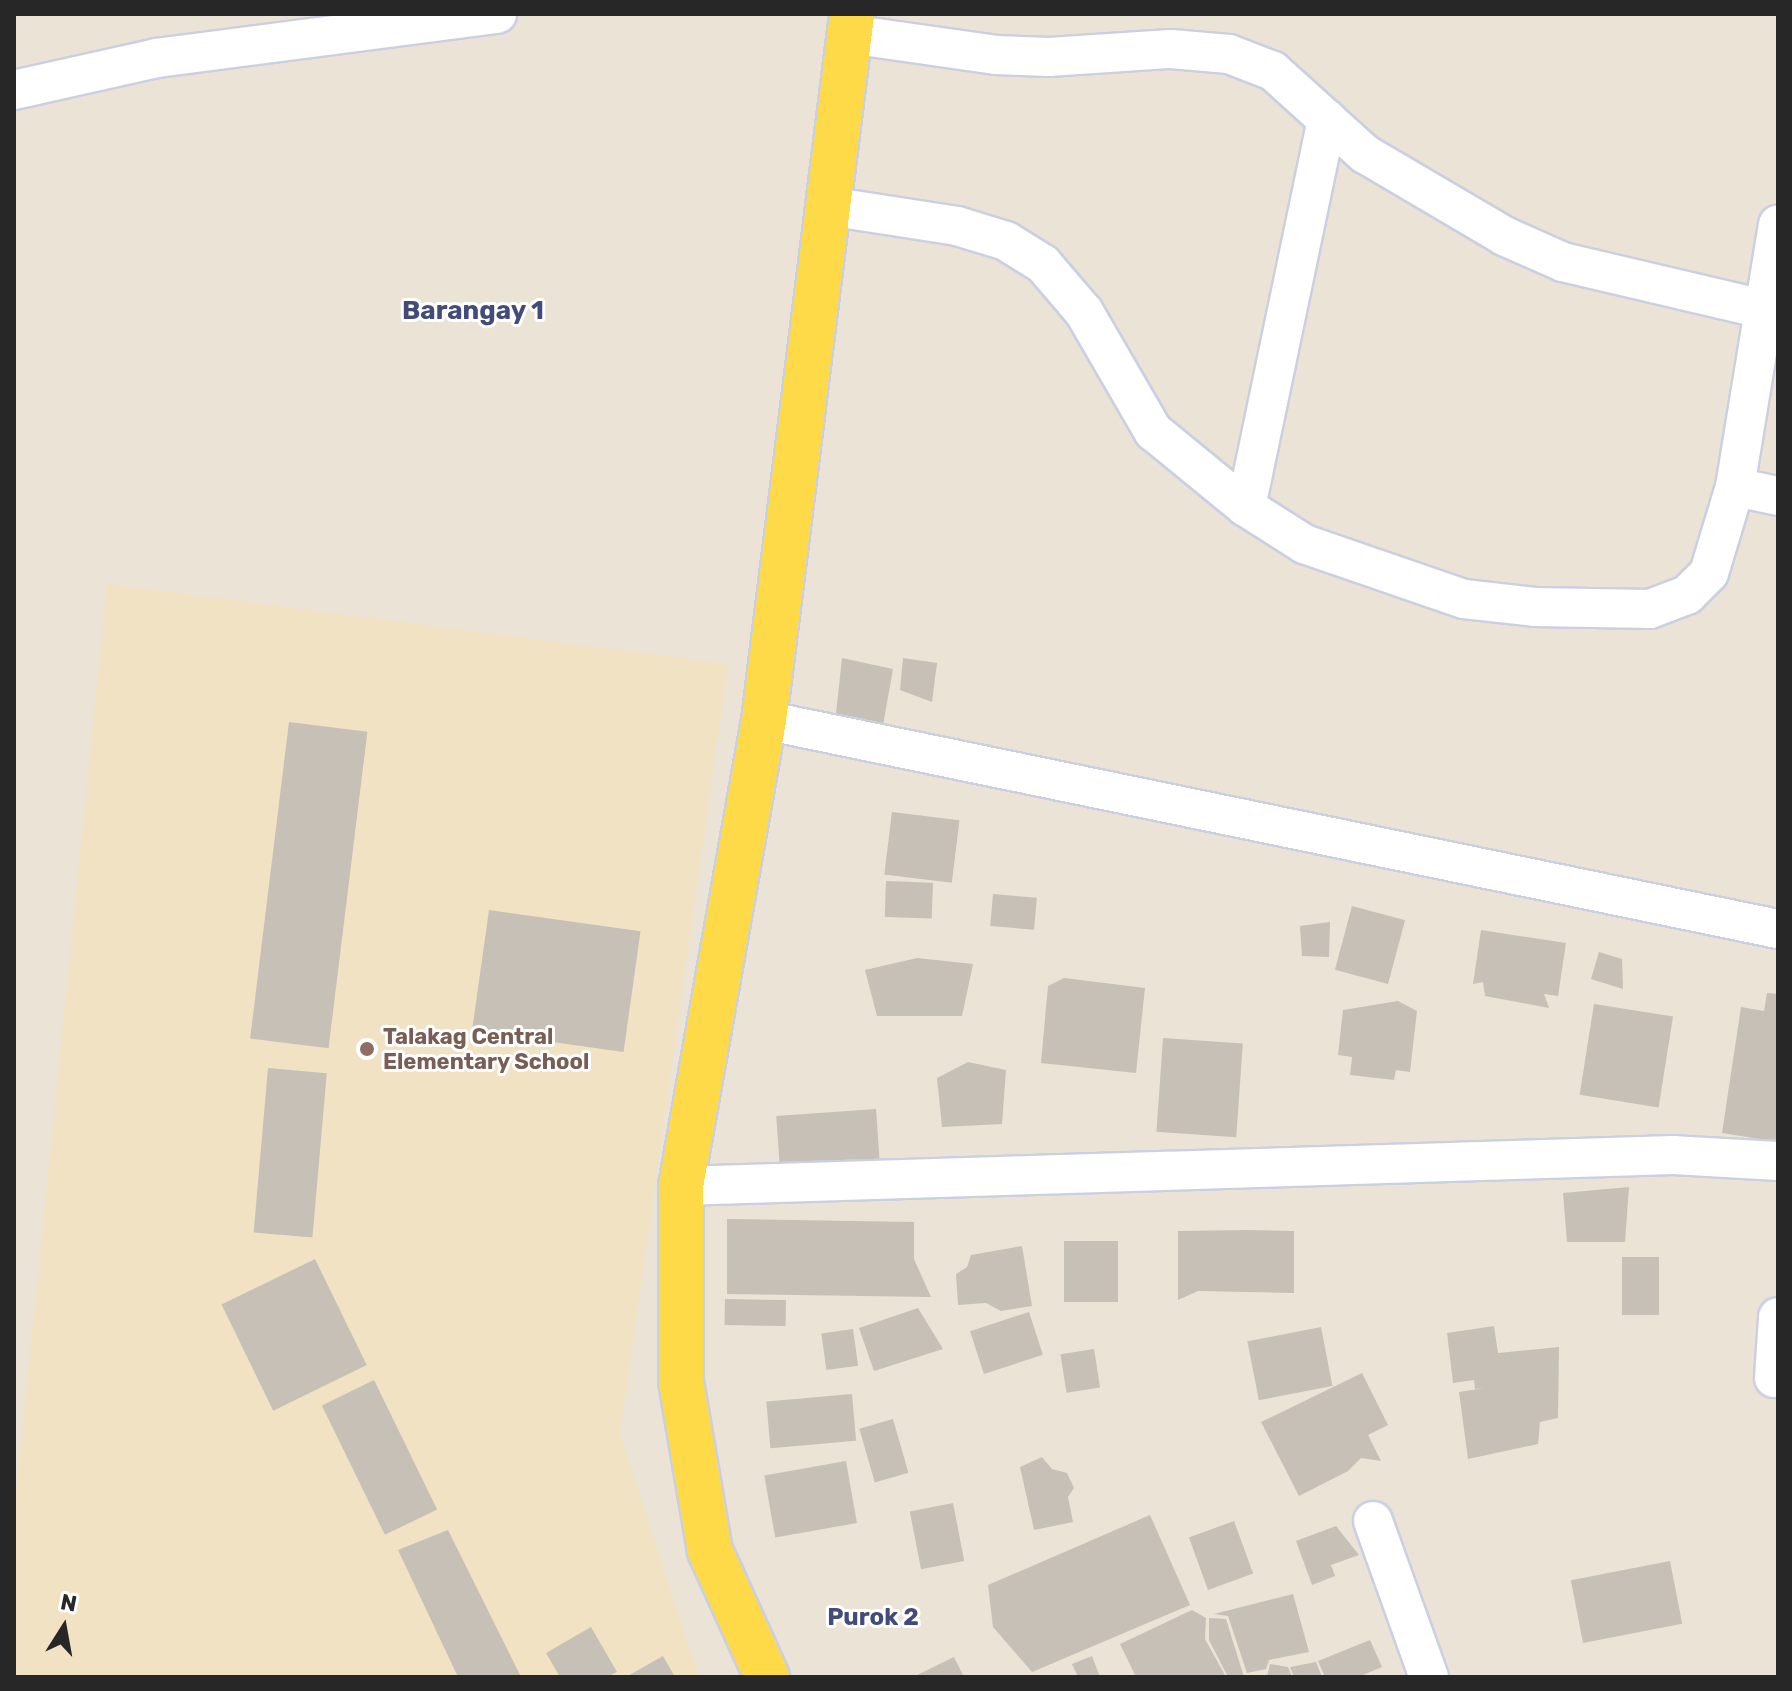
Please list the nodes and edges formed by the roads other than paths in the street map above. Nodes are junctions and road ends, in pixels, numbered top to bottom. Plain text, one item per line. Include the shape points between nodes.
1 (497, 14) edge
2 (850, 24) edge
3 (14, 90) edge
4 (1327, 119) junction
5 (828, 206) junction
6 (1778, 224) edge
7 (1764, 309) junction
8 (1735, 487) junction
9 (1778, 496) edge
10 (1246, 507) junction
11 (764, 720) junction
12 (1778, 929) edge
13 (1778, 1161) edge
14 (681, 1186) junction
15 (1778, 1317) edge
16 (1774, 1378) dead end
17 (1373, 1521) dead end
18 (767, 1677) edge
19 (1429, 1677) edge

1 - 3 street via 157,58
2 - 4 street via 1009,56 1171,49 1229,54 1273,71
2 - 5 main road
4 - 7 street via 1376,161 1504,236 1563,262
4 - 10 street
5 - 10 street via 957,226 1006,241 1043,264 1084,312 1153,431
5 - 11 main road
6 - 7 street
7 - 8 street
8 - 9 street
8 - 10 street via 1709,573 1687,595 1650,609 1535,607 1464,599 1304,544
11 - 12 street
11 - 14 main road
13 - 14 street via 1673,1155
14 - 18 main road via 681,1382 710,1551
15 - 16 street
17 - 19 street

